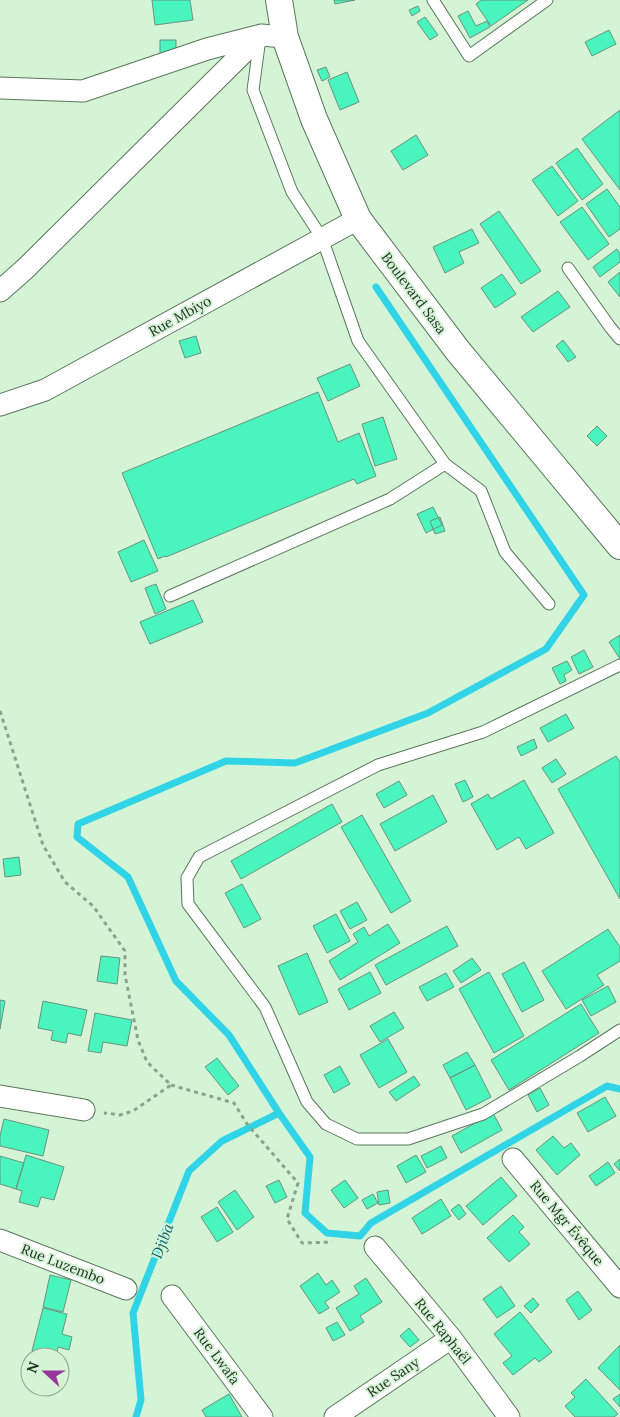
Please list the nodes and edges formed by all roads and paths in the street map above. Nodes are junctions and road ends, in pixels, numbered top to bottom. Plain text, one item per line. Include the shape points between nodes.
1 (279, 0) edge
2 (433, 0) edge
3 (547, 0) edge
4 (273, 36) junction
5 (0, 88) edge
6 (358, 219) junction
7 (322, 238) junction
8 (568, 268) dead end
9 (0, 291) edge
10 (620, 339) edge
11 (0, 405) edge
12 (445, 464) junction
13 (620, 546) edge
14 (170, 596) dead end
15 (549, 604) dead end
16 (620, 665) edge
17 (0, 711) edge
18 (620, 1030) edge
19 (171, 1085) junction
20 (0, 1096) edge
21 (84, 1110) joint
22 (513, 1159) dead end
23 (0, 1240) edge
24 (332, 1242) dead end
25 (375, 1247) dead end
26 (620, 1287) edge
27 (126, 1289) dead end
28 (172, 1296) dead end
29 (451, 1338) junction
30 (262, 1417) edge
31 (335, 1417) edge
32 (509, 1417) edge

1 - 4 street, Boulevard Sasa
2 - 3 lane via 469,56
4 - 5 street via 207,49 83,91
4 - 6 street, Boulevard Sasa
4 - 7 lane via 253,90 292,192
4 - 9 street
6 - 7 street, Rue Mbiyo
6 - 13 street, Boulevard Sasa via 458,351
7 - 11 street, Rue Mbiyo via 45,390
7 - 12 lane via 358,341
8 - 10 lane
12 - 14 lane via 390,499
12 - 15 lane via 481,491 505,552
16 - 18 lane via 483,732 378,765 199,857 187,878 188,904 264,1007 307,1102 326,1124 357,1139 408,1139 483,1114
17 - 19 path via 43,845 65,882 93,906 125,951 125,975 138,1040 147,1062
19 - 21 path via 133,1111 120,1115
19 - 24 path via 234,1103 253,1132 298,1183 287,1218 302,1244
20 - 21 street
22 - 26 street, Rue Mgr Évêque
23 - 27 street, Rue Luzembo
25 - 29 street, Rue Raphaël
28 - 30 street, Rue Lwafa
29 - 31 street, Rue Sany
29 - 32 street, Rue Raphaël

